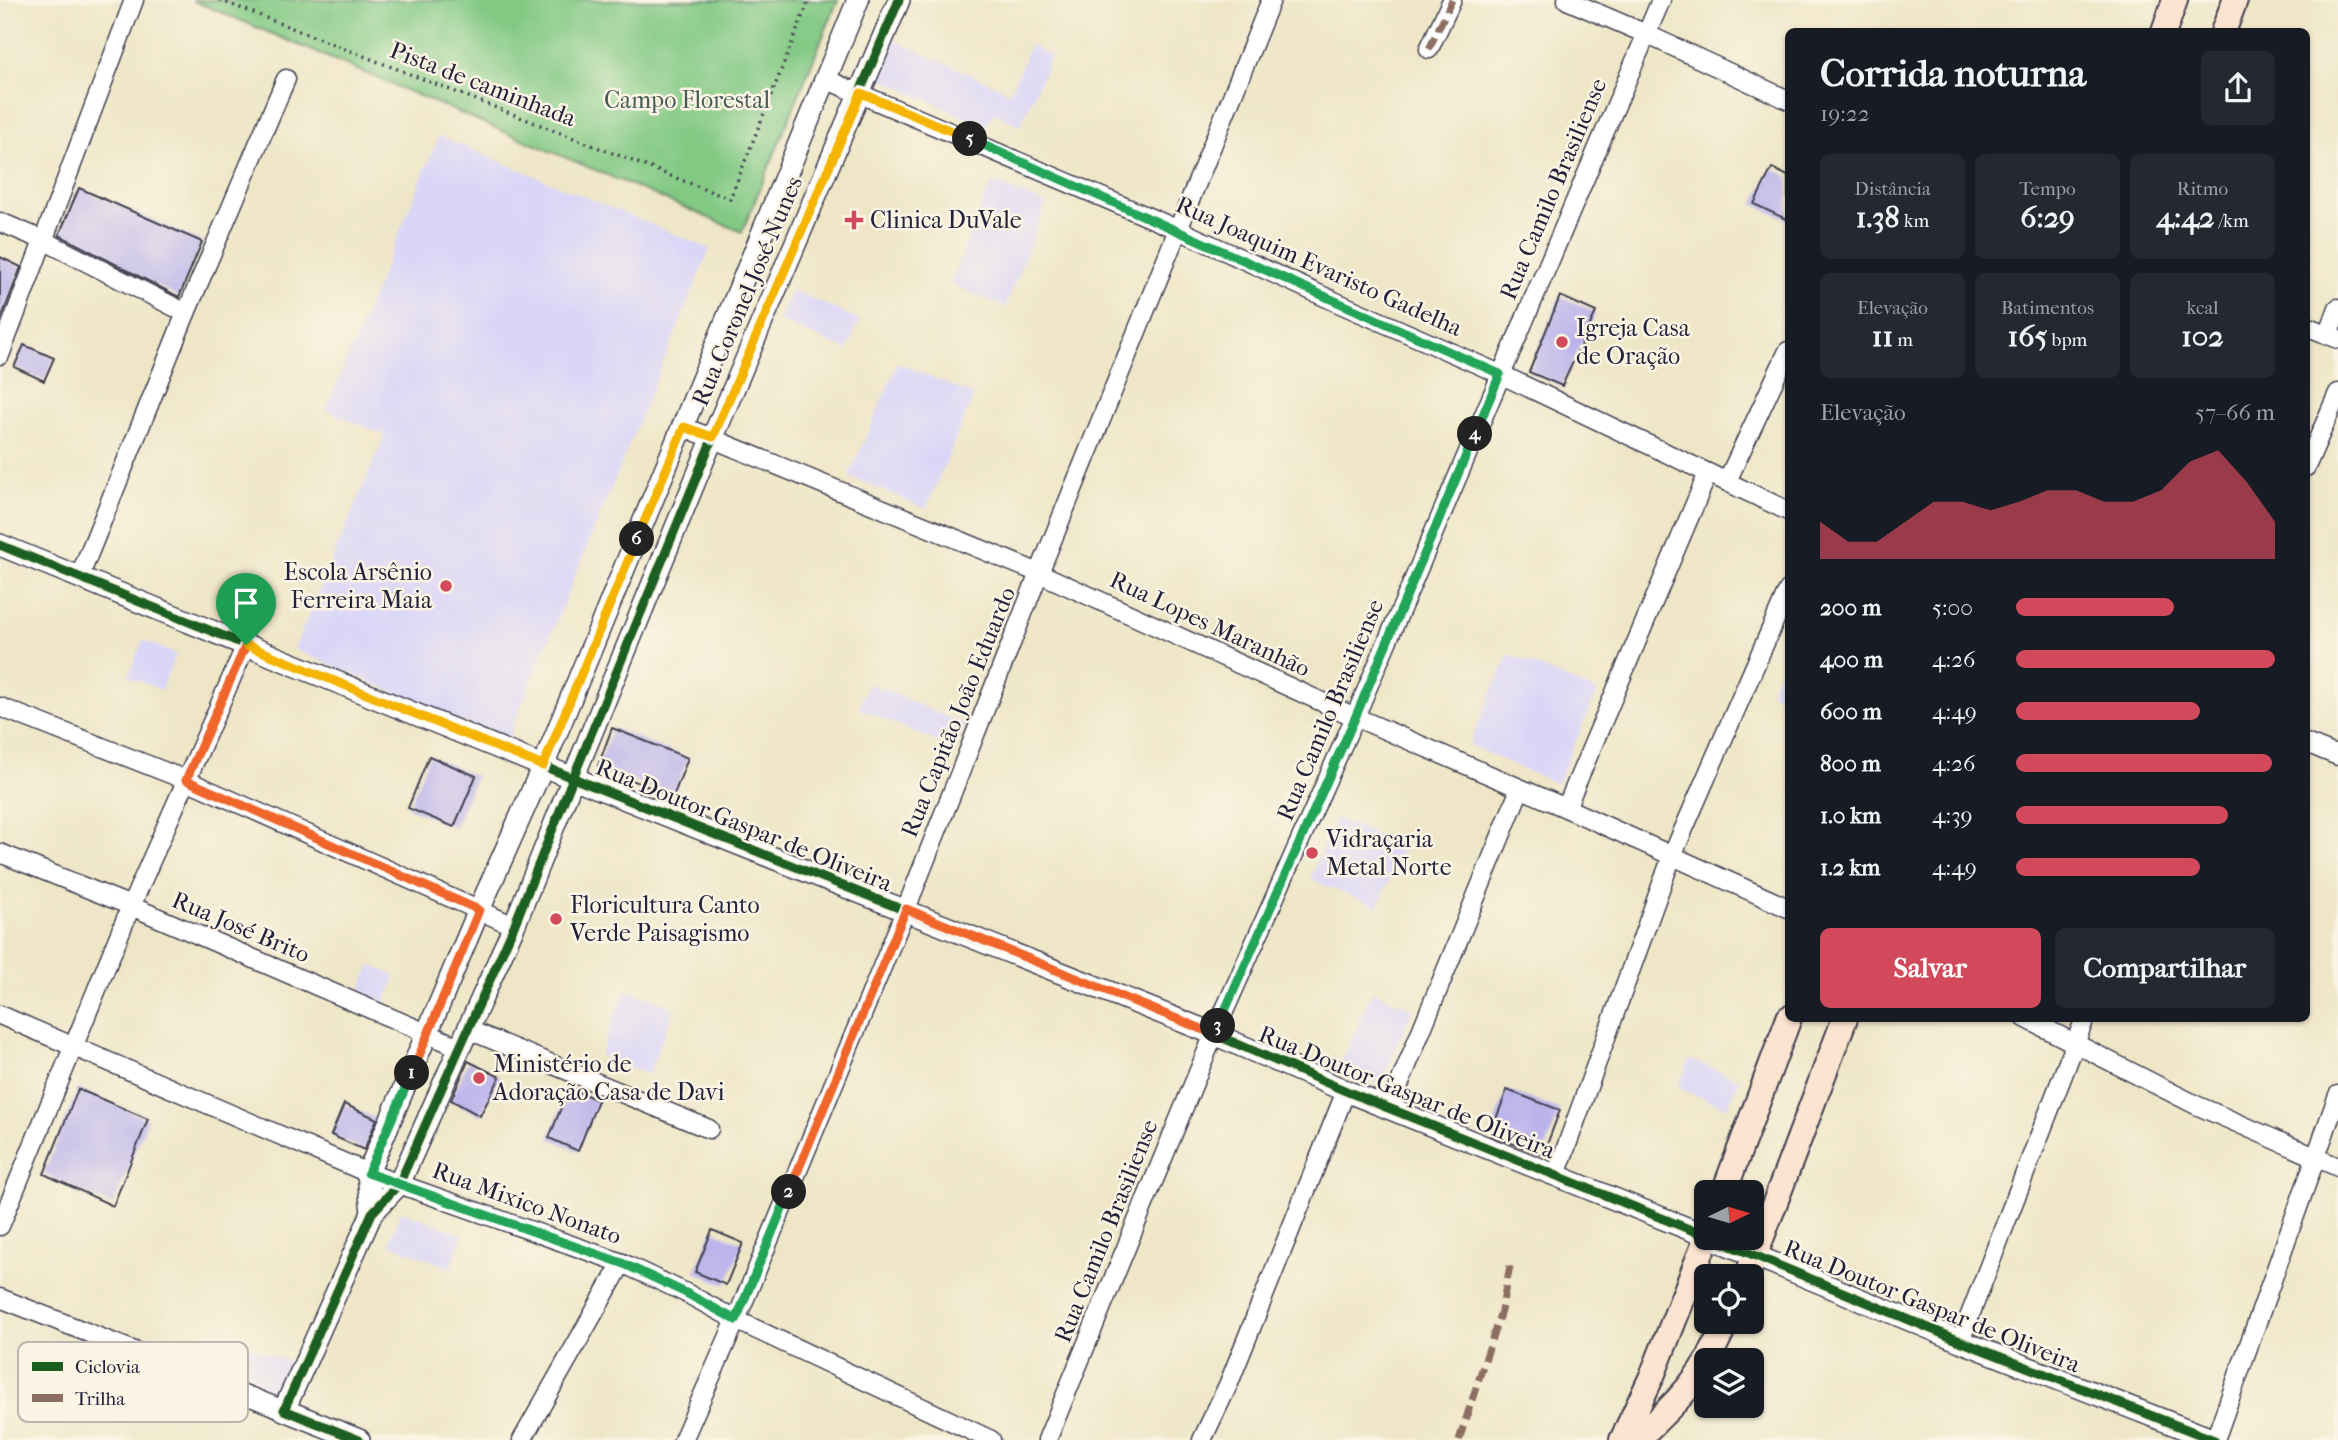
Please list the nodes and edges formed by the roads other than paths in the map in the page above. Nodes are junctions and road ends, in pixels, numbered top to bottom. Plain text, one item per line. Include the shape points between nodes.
1 (134, 0) edge
2 (858, 0) edge
3 (899, 0) edge
4 (1271, 0) edge
5 (1452, 0) edge
6 (1567, 0) edge
7 (1661, 0) edge
8 (2175, 0) edge
9 (2235, 0) edge
10 (2165, 28) edge
11 (2224, 28) edge
12 (1646, 34) junction
13 (1429, 49) dead end
14 (286, 79) dead end
15 (825, 79) junction
16 (861, 93) junction
17 (1785, 99) edge
18 (0, 222) edge
19 (1178, 230) junction
20 (43, 240) junction
21 (2338, 308) edge
22 (186, 313) junction
23 (2310, 328) edge
24 (2333, 337) edge
25 (0, 355) edge
26 (1785, 357) edge
27 (1500, 374) junction
28 (2338, 393) edge
29 (684, 427) junction
30 (713, 437) junction
31 (2310, 458) edge
32 (1708, 473) junction
33 (1727, 481) junction
34 (1785, 510) edge
35 (0, 545) edge
36 (1039, 573) junction
37 (79, 578) junction
38 (1785, 597) edge
39 (246, 645) junction
40 (0, 708) edge
41 (1355, 718) junction
42 (2310, 745) edge
43 (2338, 757) edge
44 (543, 766) junction
45 (573, 778) junction
46 (186, 780) junction
47 (1520, 789) junction
48 (1566, 807) junction
49 (0, 853) edge
50 (1672, 856) junction
51 (131, 906) junction
52 (1785, 907) edge
53 (906, 909) junction
54 (479, 910) junction
55 (514, 926) junction
56 (0, 1015) edge
57 (1788, 1022) edge
58 (1843, 1022) edge
59 (2033, 1022) edge
60 (2083, 1022) edge
61 (428, 1033) junction
62 (1214, 1034) junction
63 (465, 1039) junction
64 (2075, 1042) junction
65 (75, 1047) junction
66 (1346, 1091) junction
67 (2338, 1095) edge
68 (1390, 1107) junction
69 (709, 1129) dead end
70 (2316, 1157) junction
71 (2338, 1167) edge
72 (368, 1173) junction
73 (1556, 1175) junction
74 (1728, 1180) edge
75 (399, 1184) junction
76 (372, 1213) junction
77 (0, 1226) edge
78 (1694, 1232) edge
79 (1702, 1250) edge
80 (1727, 1250) edge
81 (622, 1263) junction
82 (1748, 1264) edge
83 (1752, 1264) edge
84 (1764, 1271) edge
85 (0, 1297) edge
86 (736, 1320) junction
87 (1960, 1341) junction
88 (113, 1342) edge
89 (1694, 1378) edge
90 (248, 1396) edge
91 (284, 1410) junction
92 (359, 1440) edge
93 (522, 1440) edge
94 (683, 1440) edge
95 (991, 1440) edge
96 (1046, 1440) edge
97 (1202, 1440) edge
98 (1622, 1440) edge
99 (1637, 1440) edge
100 (2215, 1440) edge

1 - 20 street
2 - 15 street, Rua Coronel José Nunes
3 - 16 street, Rua Coronel José Nunes
4 - 19 street, Rua Capitão João Eduardo
5 - 13 street
6 - 12 street
7 - 12 street, Rua Camilo Brasiliense
8 - 10 main road
9 - 11 main road
12 - 17 street
12 - 27 street, Rua Camilo Brasiliense
14 - 22 street
15 - 16 street, Rua Joaquim Evaristo Gadelha
15 - 29 street, Rua Coronel José Nunes
16 - 19 street, Rua Joaquim Evaristo Gadelha
16 - 30 street, Rua Coronel José Nunes
18 - 20 street
19 - 27 street, Rua Joaquim Evaristo Gadelha
19 - 36 street, Rua Capitão João Eduardo
20 - 22 street
20 - 25 street
21 - 24 street
22 - 37 street
23 - 24 street
26 - 33 street
27 - 32 street, Rua Joaquim Evaristo Gadelha
27 - 41 street, Rua Camilo Brasiliense
28 - 31 street
29 - 30 street, Rua Lopes Maranhão
29 - 44 street, Rua Coronel José Nunes
30 - 36 street, Rua Lopes Maranhão
30 - 45 street, Rua Coronel José Nunes
32 - 33 street, Rua Joaquim Evaristo Gadelha
32 - 48 street
33 - 34 street, Rua Joaquim Evaristo Gadelha
35 - 37 street, Rua Doutor Gaspar de Oliveira
36 - 41 street, Rua Lopes Maranhão
36 - 53 street, Rua Capitão João Eduardo
37 - 39 street, Rua Doutor Gaspar de Oliveira
38 - 50 street
39 - 44 street, Rua Doutor Gaspar de Oliveira
39 - 46 street
40 - 46 street
41 - 47 street, Rua Lopes Maranhão
41 - 62 street, Rua Camilo Brasiliense
42 - 43 street
44 - 45 street, Rua Doutor Gaspar de Oliveira
44 - 54 street, Rua Coronel José Nunes
45 - 53 street, Rua Doutor Gaspar de Oliveira
45 - 55 street, Rua Coronel José Nunes
46 - 51 street
46 - 54 street
47 - 48 street, Rua Lopes Maranhão
47 - 68 street
48 - 50 street, Rua Lopes Maranhão
49 - 51 street, Rua José Brito
50 - 52 street, Rua Lopes Maranhão
50 - 73 street
51 - 61 street, Rua José Brito
51 - 65 street
53 - 62 street, Rua Doutor Gaspar de Oliveira
53 - 86 street, Rua Capitão João Eduardo
54 - 55 street
54 - 61 street, Rua Coronel José Nunes
55 - 63 street, Rua Coronel José Nunes
56 - 65 street, Rua Mixico Nonato
57 - 74 main road
58 - 83 main road
59 - 64 street
60 - 64 street
61 - 63 street, Rua José Brito
61 - 72 street, Rua Coronel José Nunes
62 - 66 street, Rua Doutor Gaspar de Oliveira
62 - 96 street, Rua Camilo Brasiliense
63 - 69 street, Rua José Brito
63 - 75 street, Rua Coronel José Nunes
64 - 70 street via 2196,1105
64 - 87 street
65 - 72 street, Rua Mixico Nonato
65 - 77 street
66 - 68 street, Rua Doutor Gaspar de Oliveira
66 - 97 street
67 - 70 street
68 - 73 street, Rua Doutor Gaspar de Oliveira
70 - 71 street
70 - 100 street
72 - 75 street, Rua Mixico Nonato
72 - 76 street
73 - 78 street, Rua Doutor Gaspar de Oliveira
75 - 76 street, Rua Coronel José Nunes
75 - 81 street, Rua Mixico Nonato
76 - 91 street
79 - 98 main road
80 - 82 street, Rua Doutor Gaspar de Oliveira
81 - 86 street, Rua Mixico Nonato
81 - 93 street
84 - 87 street, Rua Doutor Gaspar de Oliveira
85 - 88 street
86 - 94 street, Rua Capitão João Eduardo
86 - 95 street, Rua Mixico Nonato
87 - 100 street, Rua Doutor Gaspar de Oliveira
89 - 99 main road
90 - 91 street
91 - 92 street

